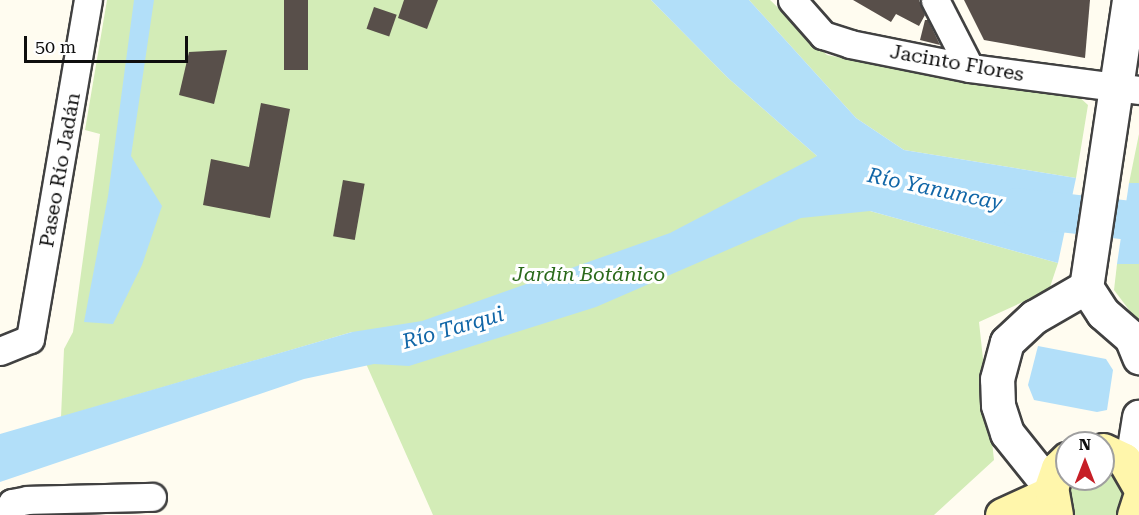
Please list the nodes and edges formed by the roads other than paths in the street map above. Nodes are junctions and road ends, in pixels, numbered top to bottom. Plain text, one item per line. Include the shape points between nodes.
1 (88, 0) edge
2 (792, 0) edge
3 (935, 0) edge
4 (1129, 0) edge
5 (970, 68) junction
6 (1126, 89) edge
7 (1086, 287) junction
8 (0, 351) edge
9 (1139, 357) edge
10 (1139, 417) edge
11 (1115, 461) edge
12 (1136, 480) edge
13 (1055, 484) edge
14 (152, 497) dead end
15 (1052, 499) edge
16 (7, 515) edge
17 (1002, 515) edge
18 (1134, 515) edge

1 - 8 street, Paseo Río Jadán via 30,339
2 - 5 street, Jacinto Flores via 823,35
3 - 5 street
4 - 6 street
5 - 6 street, Jacinto Flores
6 - 7 street via 1105,149
7 - 9 street via 1103,313 1131,337
7 - 15 street via 1034,317 1007,342 997,379 998,405 1007,433
10 - 12 street
11 - 12 main road
12 - 18 main road
13 - 15 main road
14 - 16 street via 27,500 12,503
15 - 17 main road

